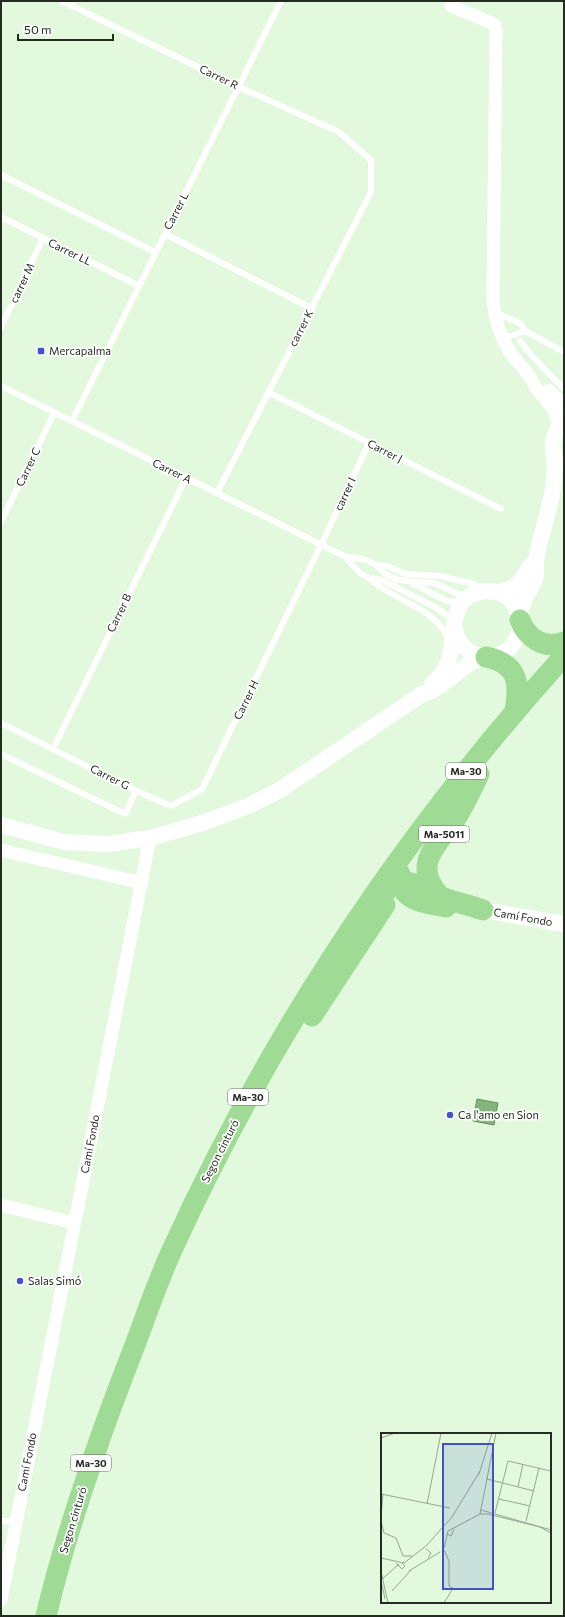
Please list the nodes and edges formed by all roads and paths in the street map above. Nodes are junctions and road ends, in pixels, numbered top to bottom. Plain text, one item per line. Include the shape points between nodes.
1 (62, 1) edge
2 (281, 1) edge
3 (454, 1) edge
4 (239, 87) junction
5 (371, 160) joint
6 (1, 175) edge
7 (1, 217) edge
8 (165, 234) junction
9 (43, 238) junction
10 (155, 252) junction
11 (139, 286) junction
12 (312, 308) junction
13 (494, 312) junction
14 (1, 327) edge
15 (525, 331) junction
16 (503, 339) junction
17 (520, 341) dead end
18 (564, 352) edge
19 (529, 375) junction
20 (1, 386) edge
21 (564, 390) edge
22 (268, 392) junction
23 (564, 406) edge
24 (54, 412) junction
25 (72, 421) junction
26 (560, 427) edge
27 (369, 443) junction
28 (554, 456) junction
29 (564, 473) edge
30 (186, 478) junction
31 (217, 493) junction
32 (564, 494) edge
33 (501, 509) dead end
34 (546, 517) junction
35 (1, 522) edge
36 (321, 545) junction
37 (344, 556) junction
38 (536, 557) junction
39 (376, 565) junction
40 (369, 578) junction
41 (402, 581) junction
42 (492, 591) junction
43 (469, 596) junction
44 (520, 620) junction
45 (454, 623) junction
46 (564, 642) edge
47 (451, 651) junction
48 (564, 656) edge
49 (486, 657) junction
50 (564, 672) edge
51 (422, 694) junction
52 (515, 710) junction
53 (1, 722) edge
54 (53, 749) junction
55 (1, 754) edge
56 (473, 772) junction
57 (136, 791) junction
58 (1, 826) edge
59 (150, 838) junction
60 (1, 850) edge
61 (406, 874) junction
62 (142, 883) junction
63 (432, 900) junction
64 (483, 910) joint
65 (564, 924) edge
66 (368, 928) junction
67 (260, 1076) junction
68 (1, 1205) edge
69 (74, 1223) junction
70 (147, 1314) junction
71 (1, 1521) edge
72 (16, 1521) junction
73 (1, 1600) edge
74 (46, 1616) edge

1 - 4 lane, Carrer R
2 - 4 lane, Carrer L
3 - 13 street via 451,6 494,24 496,30
4 - 5 lane, Carrer R via 339,132
4 - 8 lane, Carrer L
5 - 12 lane, carrer K via 371,192
6 - 10 lane
7 - 9 lane, Carrer LL
8 - 10 lane, Carrer L
8 - 12 lane
9 - 11 lane, Carrer LL
9 - 14 lane, carrer M
10 - 11 lane, Carrer L
11 - 25 lane, Carrer L
12 - 22 lane, carrer K
13 - 15 lane via 521,324
13 - 16 street
15 - 16 lane
15 - 18 lane
16 - 19 street
17 - 21 lane
19 - 23 street via 540,381
19 - 26 street via 535,387 552,404
20 - 24 lane, Carrer A
22 - 27 lane, Carrer J
22 - 31 lane, carrer K
24 - 25 lane, Carrer A
24 - 35 lane, Carrer C
25 - 30 lane, Carrer A
26 - 28 street via 553,444
27 - 33 lane, Carrer J
27 - 36 lane, carrer I
28 - 29 street
28 - 34 street via 554,480
30 - 31 lane, Carrer A
30 - 54 lane, Carrer B
31 - 36 lane, Carrer A
32 - 34 street
34 - 38 street
36 - 37 lane, Carrer A
36 - 57 lane, Carrer H via 202,789 171,806
37 - 39 lane via 367,560
37 - 40 lane via 360,573
38 - 42 street via 518,584 508,590
38 - 44 street via 535,578 523,602
39 - 41 lane via 384,573
39 - 42 lane via 387,566 405,574 441,576
40 - 45 lane via 382,580 435,606 452,617
40 - 47 lane via 378,587 418,608 438,623 447,635
41 - 43 lane via 435,583
41 - 43 lane via 450,602 461,602
42 - 43 street
42 - 44 street via 511,600
43 - 45 street via 456,612
44 - 46 highway via 537,641 547,644
44 - 49 street via 519,635 510,648 497,656
45 - 47 street
45 - 49 street via 456,634 465,649 475,655
47 - 51 street via 444,671
48 - 52 highway, Ma-30
49 - 51 street via 479,659 436,689
49 - 52 highway via 500,661 512,671 518,689
50 - 56 highway, Ma-30 via 496,751
51 - 59 street via 280,790 227,815
52 - 56 highway, Ma-30
53 - 54 lane, Carrer G
54 - 57 lane, Carrer G
55 - 57 lane, Carrer G via 125,814
56 - 61 highway, Ma-30
56 - 63 highway, Ma-5011 via 461,810 428,858 428,876 433,888
56 - 67 highway, Segon cinturó / Ma-30 via 374,895 327,965
58 - 59 street via 64,842 108,844
59 - 62 street, Camí Fondo
60 - 62 street
61 - 63 highway via 405,894 410,898
61 - 66 highway, Segon cinturó
61 - 67 highway via 387,889 337,962 288,1041
62 - 69 street, Camí Fondo
63 - 64 highway via 466,911
63 - 66 highway via 391,911
64 - 65 street, Camí Fondo
66 - 70 highway, Segon cinturó via 271,1082
67 - 70 highway, Segon cinturó / Ma-30 via 198,1194 170,1253
68 - 69 street
69 - 72 street, Camí Fondo
70 - 74 highway, Segon cinturó / Ma-30 via 78,1502
71 - 72 lane
72 - 73 street, Camí Fondo

